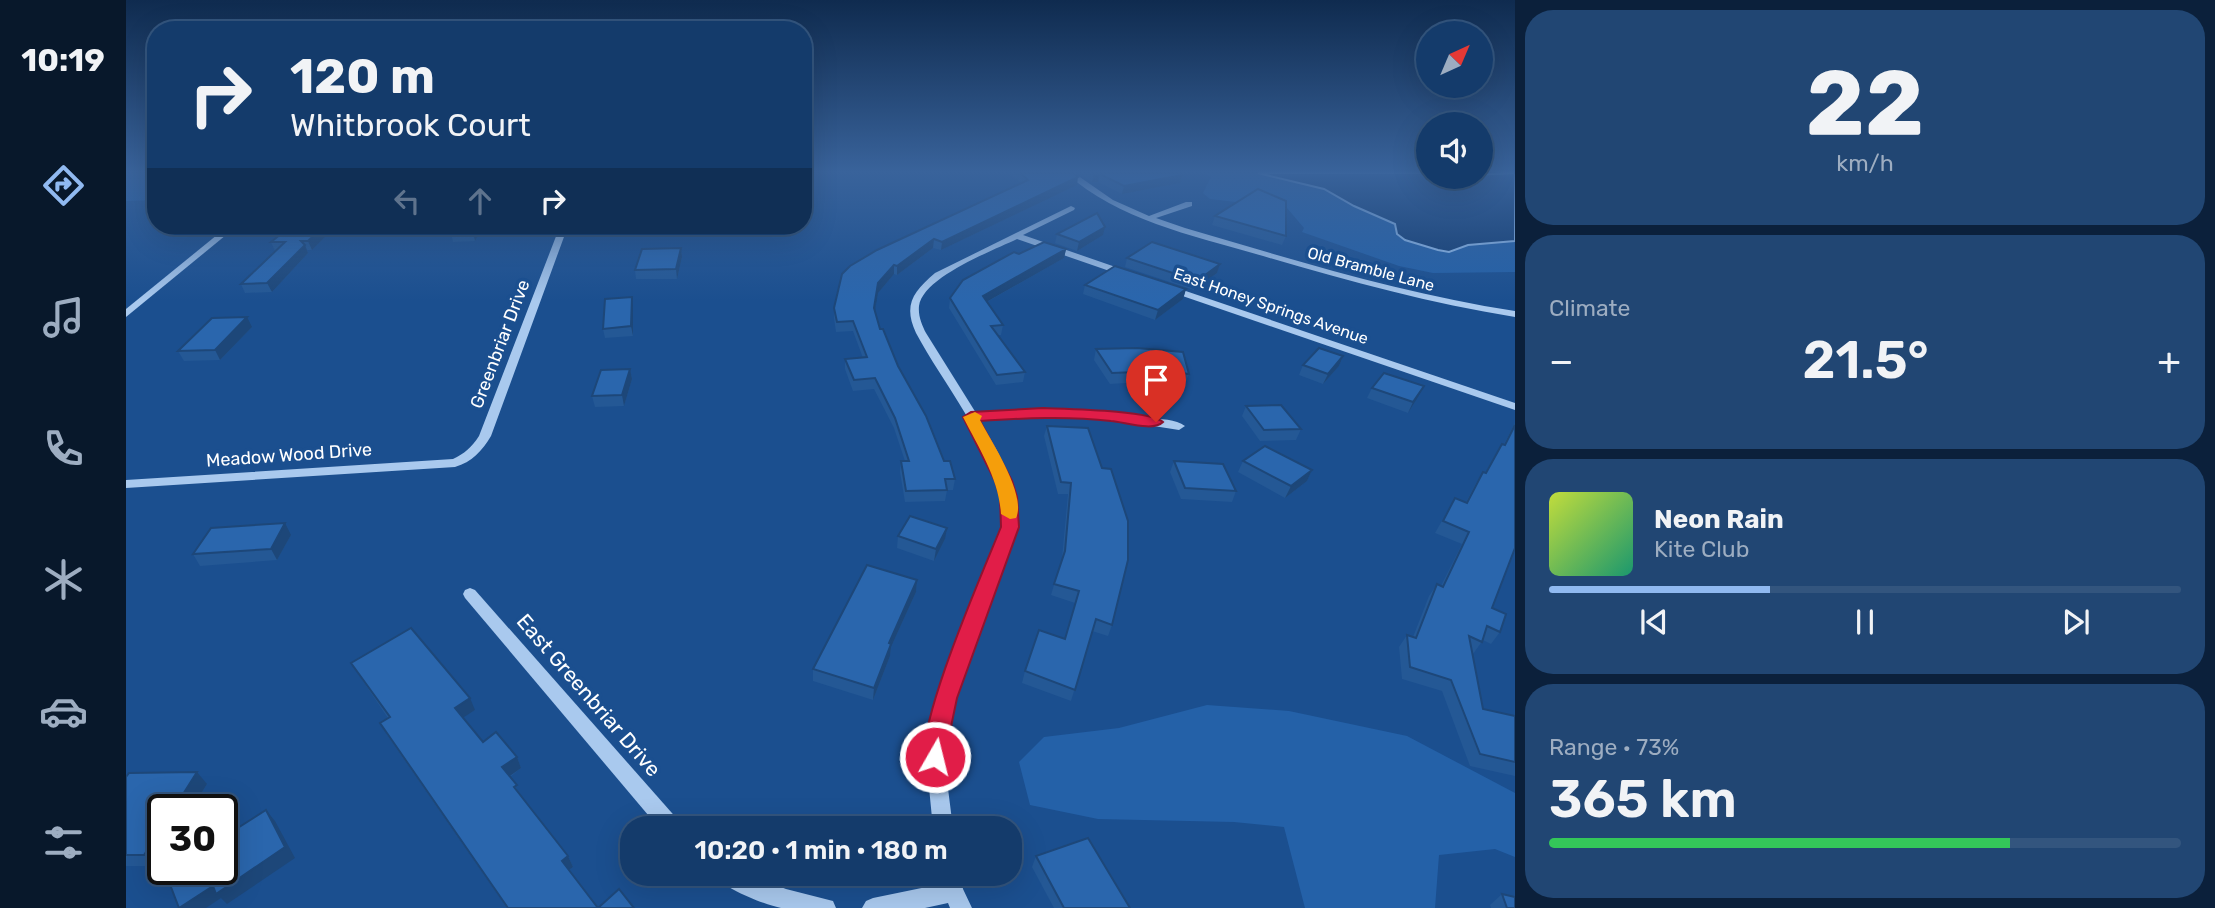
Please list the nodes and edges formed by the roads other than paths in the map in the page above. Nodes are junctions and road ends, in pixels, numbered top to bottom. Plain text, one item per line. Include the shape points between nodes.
1 (1058, 215) edge
2 (1143, 215) edge
3 (1157, 215) edge
4 (1149, 218) junction
5 (222, 235) edge
6 (561, 235) edge
7 (1017, 236) junction
8 (1140, 278) edge
9 (1166, 287) edge
10 (126, 314) edge
11 (1515, 314) edge
12 (1515, 407) edge
13 (971, 417) junction
14 (1179, 426) dead end
15 (454, 463) joint
16 (126, 484) edge
17 (470, 594) dead end
18 (661, 816) edge
19 (942, 816) edge
20 (748, 886) edge
21 (955, 891) edge
22 (826, 908) edge
23 (873, 908) edge

1 - 7 street
2 - 4 street, Old Bramble Lane
3 - 4 street
4 - 11 street, Old Bramble Lane via 1386,289
5 - 10 street
6 - 15 street, Greenbriar Drive via 485,436 478,449
7 - 8 street
7 - 13 street via 938,275 915,304 918,327
9 - 12 street, East Honey Springs Avenue
13 - 14 street via 1043,413
13 - 19 street via 1009,497 1010,527 937,732
15 - 16 street, Meadow Wood Drive
17 - 18 street, East Greenbriar Drive
20 - 22 street
21 - 23 street

